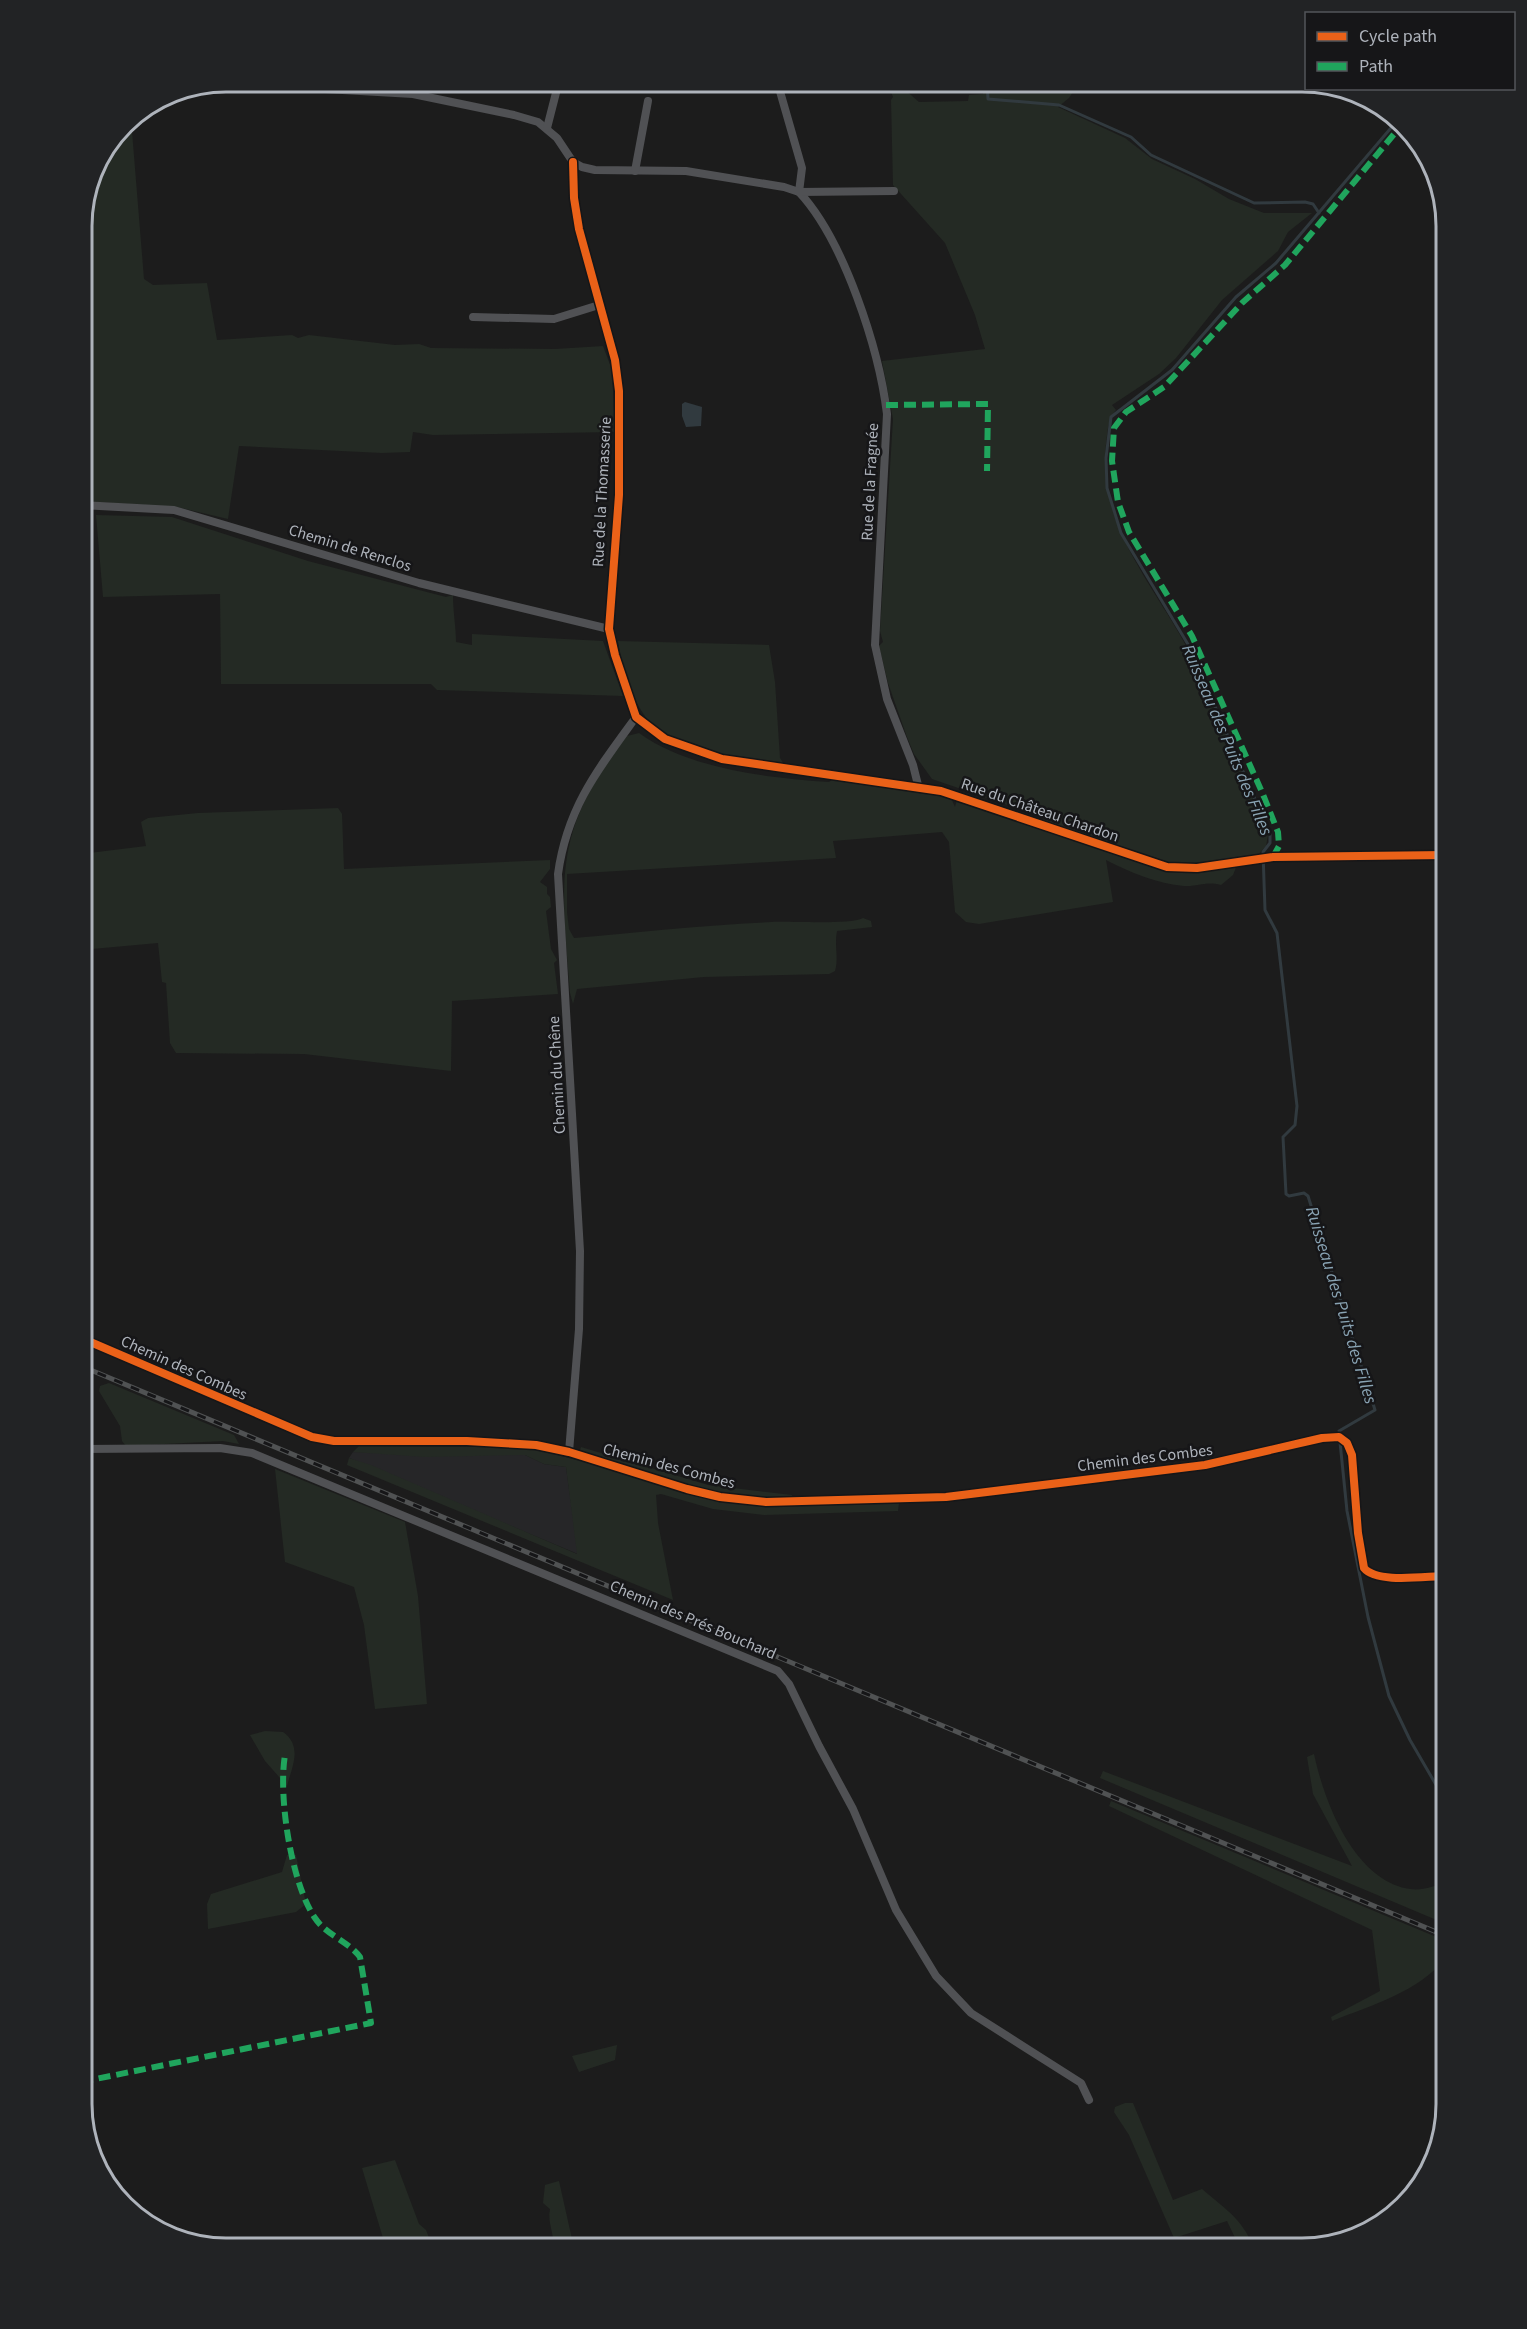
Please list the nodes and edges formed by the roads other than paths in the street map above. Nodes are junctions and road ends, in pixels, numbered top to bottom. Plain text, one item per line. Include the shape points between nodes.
1 (377, 92) edge
2 (556, 92) edge
3 (780, 92) edge
4 (648, 101) dead end
5 (547, 128) junction
6 (573, 162) junction
7 (635, 171) junction
8 (894, 191) dead end
9 (798, 192) junction
10 (599, 305) junction
11 (473, 317) dead end
12 (92, 506) edge
13 (609, 629) junction
14 (636, 717) junction
15 (918, 786) junction
16 (1436, 855) edge
17 (92, 1343) edge
18 (92, 1449) edge
19 (569, 1452) junction
20 (1436, 1576) edge
21 (1089, 2100) dead end

1 - 5 street via 413,94 514,115
2 - 5 street
3 - 9 street via 802,168
4 - 7 street
5 - 6 street
6 - 7 street via 595,170
6 - 10 street, Rue de la Thomasserie via 575,207
7 - 9 street via 686,171
8 - 9 street
9 - 15 street, Rue de la Fragnée via 814,210 842,262 861,309 884,393 887,414 875,645 887,699
10 - 11 street via 554,319
10 - 13 street, Rue de la Thomasserie via 615,360 621,429
12 - 13 street, Chemin de Renclos via 174,510 419,583
13 - 14 street, Rue de la Thomasserie
14 - 15 street, Rue du Château Chardon via 664,739 722,759
14 - 19 street, Chemin du Chêne via 579,801 566,833 558,874 579,1251 579,1329
15 - 16 street, Rue du Château Chardon via 956,795 1167,867 1197,868 1263,858
17 - 19 street, Chemin des Combes via 300,1434 322,1440 502,1442
18 - 21 street, Chemin des Prés Bouchard via 220,1448 252,1454 778,1671 789,1684 853,1809 896,1910 936,1976 971,2013 1081,2083
19 - 20 street, Chemin des Combes via 720,1497 814,1502 946,1497 1171,1470 1339,1438 1353,1462 1364,1568 1375,1576

